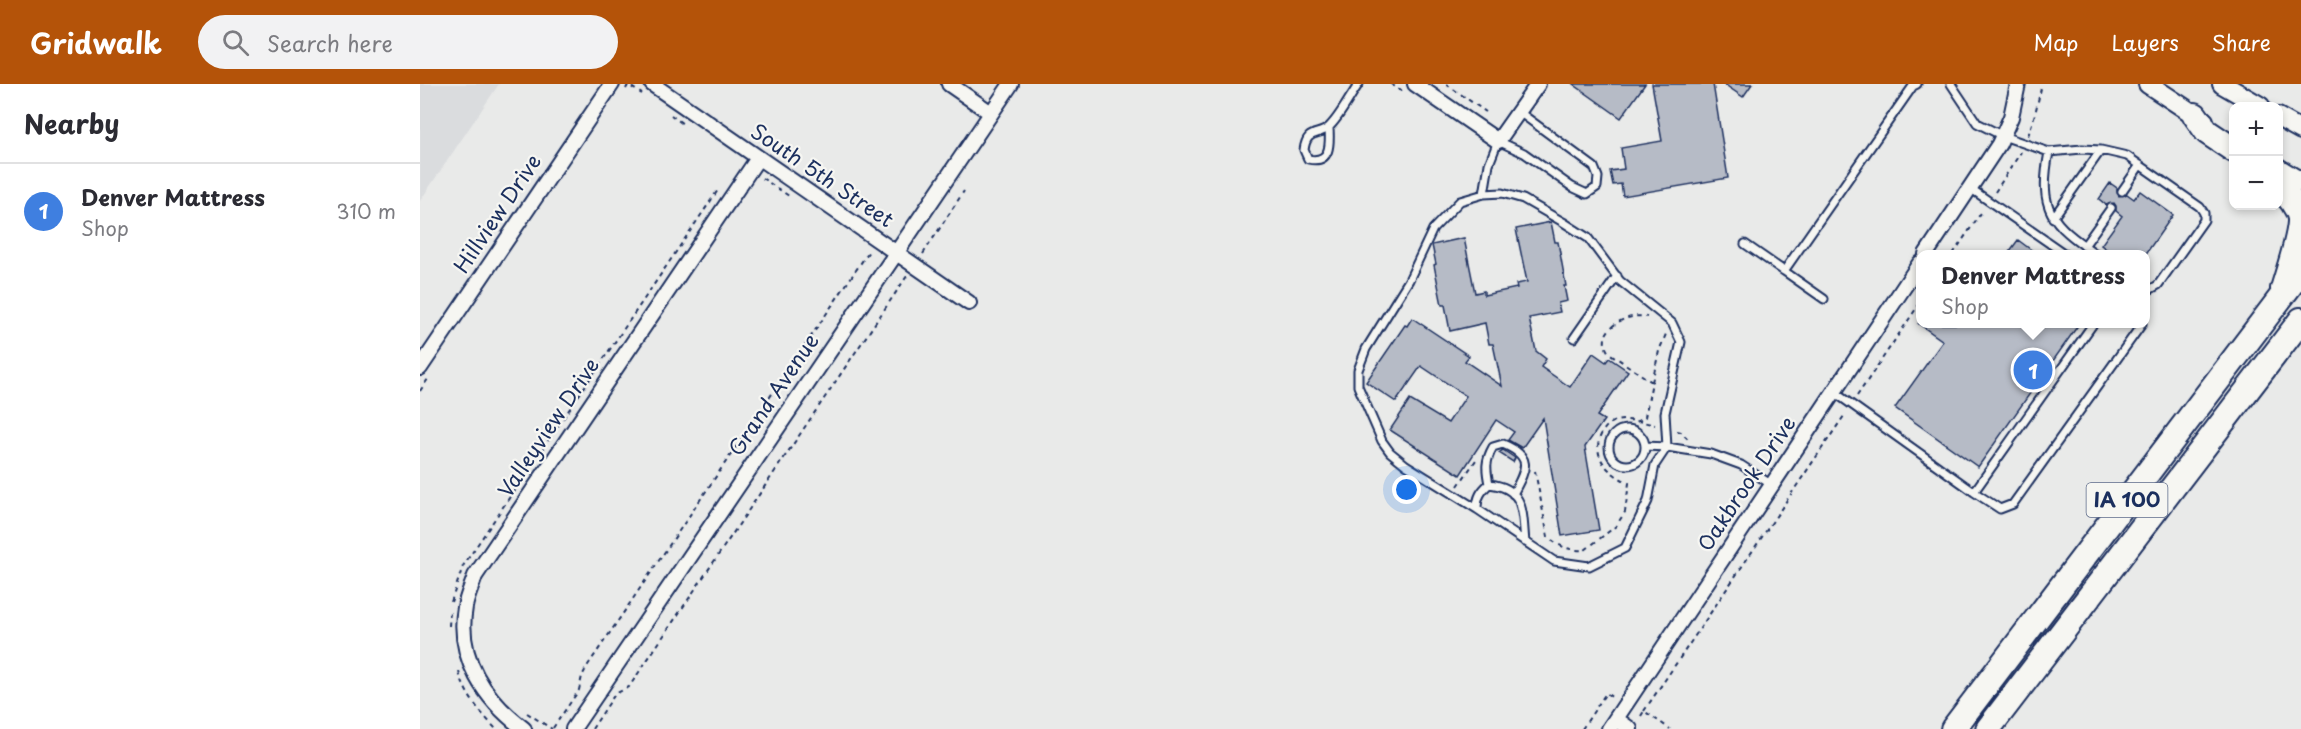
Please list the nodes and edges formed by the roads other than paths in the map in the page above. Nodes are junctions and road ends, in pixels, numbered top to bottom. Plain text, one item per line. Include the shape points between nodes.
1 (612, 84) edge
2 (651, 84) edge
3 (949, 84) edge
4 (1011, 84) edge
5 (1359, 84) edge
6 (1415, 84) edge
7 (1538, 84) edge
8 (1917, 84) edge
9 (1951, 84) edge
10 (2018, 84) edge
11 (2148, 84) edge
12 (2222, 84) edge
13 (2253, 102) edge
14 (1519, 111) junction
15 (991, 113) junction
16 (2195, 114) junction
17 (2283, 120) edge
18 (1329, 128) junction
19 (2301, 130) edge
20 (2003, 136) junction
21 (2229, 136) edge
22 (1498, 141) junction
23 (2229, 147) edge
24 (2101, 150) junction
25 (2049, 152) junction
26 (758, 158) junction
27 (2140, 165) junction
28 (2283, 171) edge
29 (2301, 182) edge
30 (1970, 188) junction
31 (2122, 191) dead end
32 (2283, 191) edge
33 (1484, 194) junction
34 (2110, 208) dead end
35 (2053, 218) junction
36 (1744, 244) dead end
37 (2084, 246) junction
38 (1929, 250) edge
39 (2058, 250) edge
40 (2089, 250) edge
41 (896, 252) junction
42 (1916, 268) edge
43 (1784, 271) junction
44 (2301, 271) edge
45 (1617, 276) junction
46 (2150, 289) edge
47 (1824, 299) dead end
48 (2280, 300) junction
49 (969, 303) dead end
50 (2301, 320) edge
51 (2090, 328) edge
52 (2139, 328) edge
53 (1574, 338) dead end
54 (426, 370) edge
55 (1834, 392) junction
56 (1645, 446) junction
57 (1667, 447) junction
58 (1489, 484) junction
59 (1772, 485) junction
60 (1974, 492) junction
61 (1513, 494) junction
62 (1477, 509) junction
63 (1525, 542) junction
64 (1612, 724) edge
65 (524, 729) edge
66 (573, 729) edge
67 (1630, 729) edge
68 (1953, 729) edge
69 (1988, 729) edge

1 - 54 street, Hillview Drive
2 - 26 street, South 5th Street
3 - 15 street
4 - 15 street, Grand Avenue
5 - 18 lane
6 - 22 street
7 - 14 street
8 - 43 lane
9 - 20 lane via 1977,123
10 - 20 street
11 - 16 main road
12 - 13 main road
14 - 22 street
14 - 22 lane via 1594,167 1597,187 1587,194
15 - 41 street, Grand Avenue
16 - 21 main road
16 - 23 highway via 2207,132
17 - 19 main road
18 - 18 lane via 1307,138 1304,150 1308,159 1318,160 1328,154
20 - 25 lane
20 - 30 street
22 - 33 lane
24 - 25 lane
24 - 27 lane via 2127,156
24 - 35 lane
25 - 35 lane via 2045,188
26 - 41 street, South 5th Street
26 - 65 street, Valleyview Drive via 475,576 465,606 463,634 472,667 484,693
27 - 31 lane
27 - 46 lane via 2204,213 2204,220 2158,285
28 - 29 main road
30 - 38 street
30 - 39 lane
32 - 48 highway via 2300,219
33 - 45 lane via 1502,193 1523,199 1563,222 1588,238
33 - 62 lane via 1460,201 1433,229 1358,370 1362,399 1390,452
34 - 37 lane
35 - 37 lane
36 - 43 lane
37 - 40 lane
41 - 49 street, South 5th Street
41 - 66 street, Grand Avenue
42 - 55 street, Oakbrook Drive
43 - 47 lane
44 - 48 highway, IA 100
45 - 53 lane
45 - 57 lane via 1672,323 1681,342 1665,413
48 - 68 highway, IA 100
50 - 69 highway, IA 100
51 - 60 lane
52 - 60 lane via 2013,504 2000,509
55 - 59 street, Oakbrook Drive
55 - 60 lane
56 - 56 lane via 1641,435 1625,429 1614,433 1608,443 1610,455 1619,464 1631,465 1642,458
56 - 57 lane
57 - 59 lane via 1712,454 1741,465
57 - 63 lane via 1655,465 1648,501 1625,548 1589,566 1554,561
58 - 61 lane
58 - 61 lane via 1487,458 1493,447 1503,444 1515,449 1525,462
58 - 62 lane via 1478,498
59 - 64 street, Oakbrook Drive
61 - 63 lane via 1522,504
62 - 63 lane
64 - 67 street

